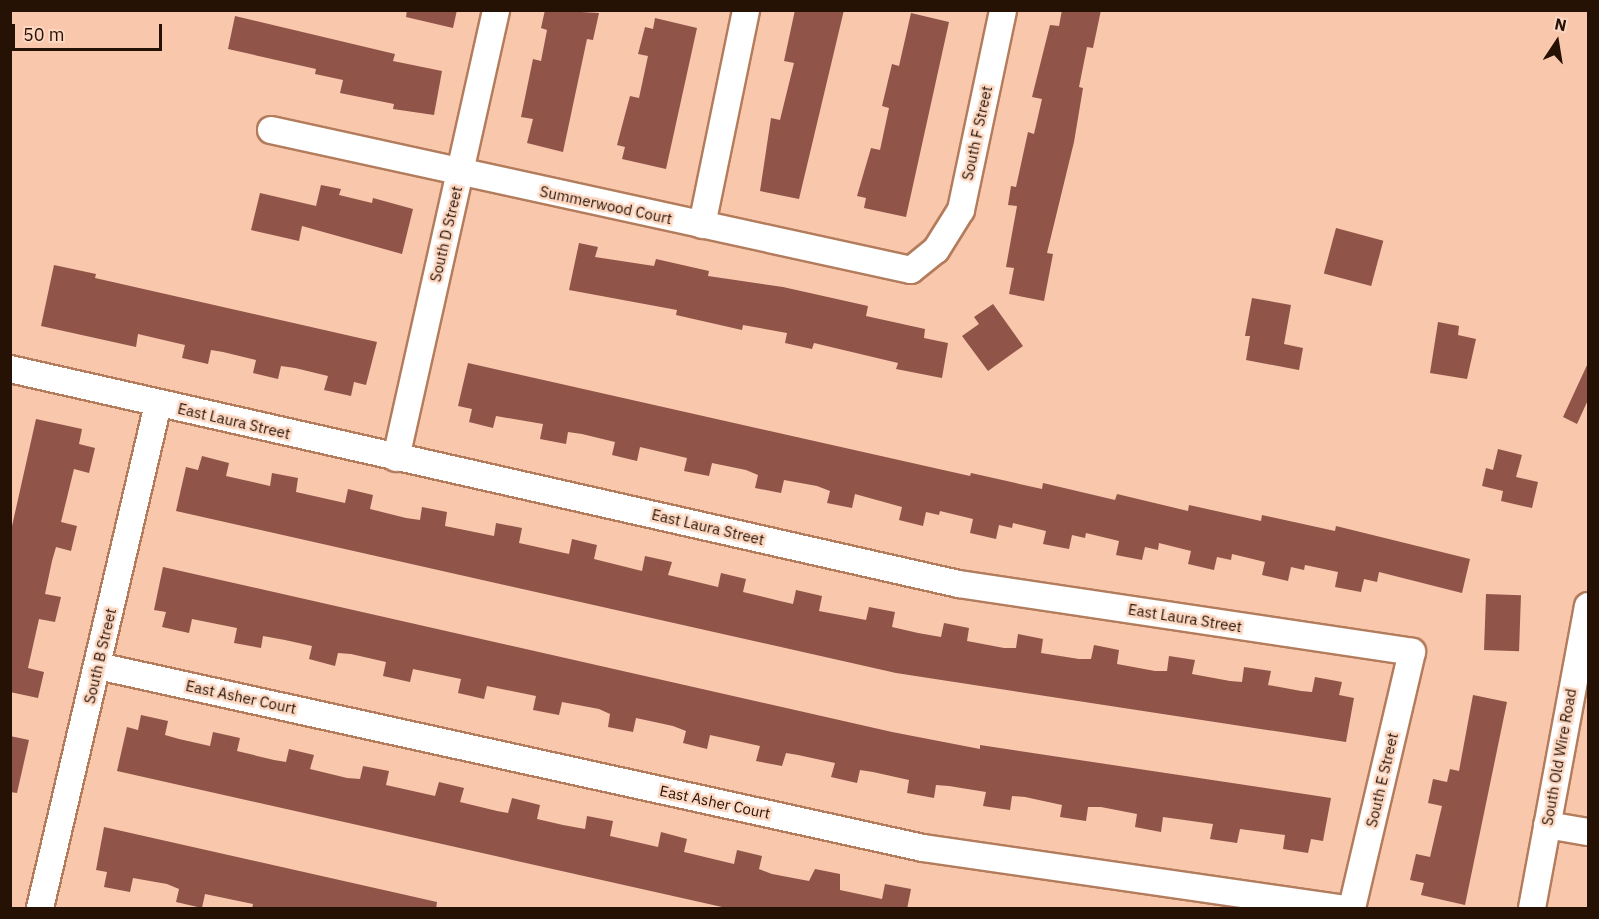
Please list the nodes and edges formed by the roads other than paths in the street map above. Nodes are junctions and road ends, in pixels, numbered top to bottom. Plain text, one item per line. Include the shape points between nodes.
1 (496, 10) edge
2 (746, 10) edge
3 (1003, 10) edge
4 (271, 130) dead end
5 (460, 173) junction
6 (702, 225) junction
7 (936, 250) joint
8 (10, 369) edge
9 (158, 404) junction
10 (396, 458) junction
11 (1587, 615) edge
12 (1412, 652) joint
13 (98, 666) junction
14 (1547, 825) junction
15 (1588, 832) edge
16 (40, 909) edge
17 (1339, 909) edge
18 (1352, 909) edge
19 (1532, 909) edge

1 - 5 street, South D Street
2 - 6 street
3 - 7 street, South F Street via 961,210
4 - 5 street, Summerwood Court
5 - 6 street, Summerwood Court
5 - 10 street, South D Street
6 - 7 street, Summerwood Court via 910,270
8 - 9 street, East Laura Street
9 - 10 street, East Laura Street
9 - 13 street, South B Street
10 - 12 street, East Laura Street via 959,584
11 - 14 street, South Old Wire Road
12 - 18 street, South E Street
13 - 16 street, South B Street
13 - 17 street, East Asher Court via 923,848
14 - 15 street
14 - 19 street, South Old Wire Road

